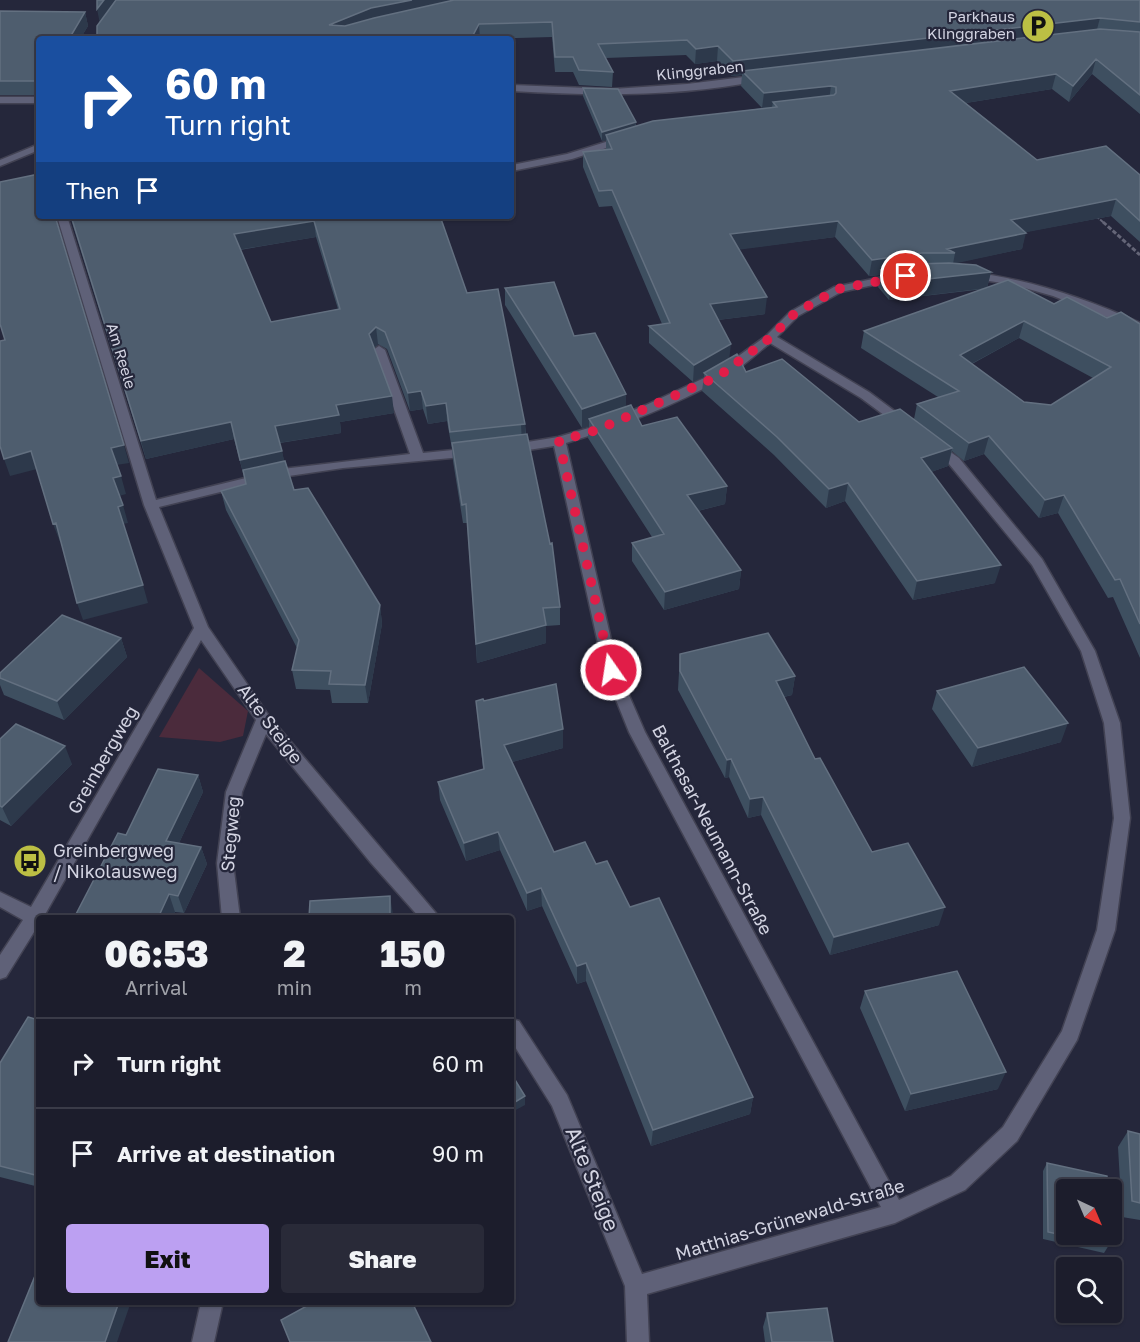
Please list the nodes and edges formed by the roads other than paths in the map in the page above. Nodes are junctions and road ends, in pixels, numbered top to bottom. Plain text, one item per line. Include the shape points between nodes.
1 (766, 77) edge
2 (514, 88) edge
3 (0, 100) edge
4 (36, 100) edge
5 (634, 136) edge
6 (36, 148) edge
7 (0, 163) edge
8 (514, 168) edge
9 (67, 219) edge
10 (960, 274) edge
11 (910, 276) edge
12 (1140, 327) edge
13 (770, 338) junction
14 (379, 350) edge
15 (559, 441) junction
16 (418, 458) junction
17 (151, 505) junction
18 (201, 628) junction
19 (264, 720) junction
20 (0, 899) edge
21 (231, 915) edge
22 (428, 915) edge
23 (34, 917) junction
24 (0, 971) edge
25 (514, 1030) edge
26 (894, 1213) junction
27 (636, 1286) junction
28 (211, 1305) edge
29 (203, 1342) edge
30 (638, 1342) edge

1 - 2 street, Klinggraben via 614,92
3 - 4 street
5 - 8 street via 569,157
6 - 7 street
9 - 17 street, Am Reele
10 - 12 street via 1000,278 1075,298
11 - 13 street via 838,289 794,314
13 - 15 street via 719,376 597,430
13 - 26 street, Matthias-Grünewald-Straße via 865,395 954,462 1037,562 1088,651 1112,723 1122,818 1106,930 1070,1034 1010,1134 958,1183
14 - 16 street
15 - 16 street
15 - 26 street, Balthasar-Neumann-Straße via 611,670 628,712
16 - 17 street via 282,473
17 - 18 street, Alte Steige
18 - 19 street, Alte Steige
18 - 23 street, Greinbergweg
19 - 21 street, Stegweg via 234,792 225,863
19 - 22 street, Alte Steige
20 - 23 street
23 - 24 street, Greinbergweg
25 - 27 street, Alte Steige via 560,1101
26 - 27 street, Matthias-Grünewald-Straße
27 - 30 street, Alte Steige
28 - 29 street

